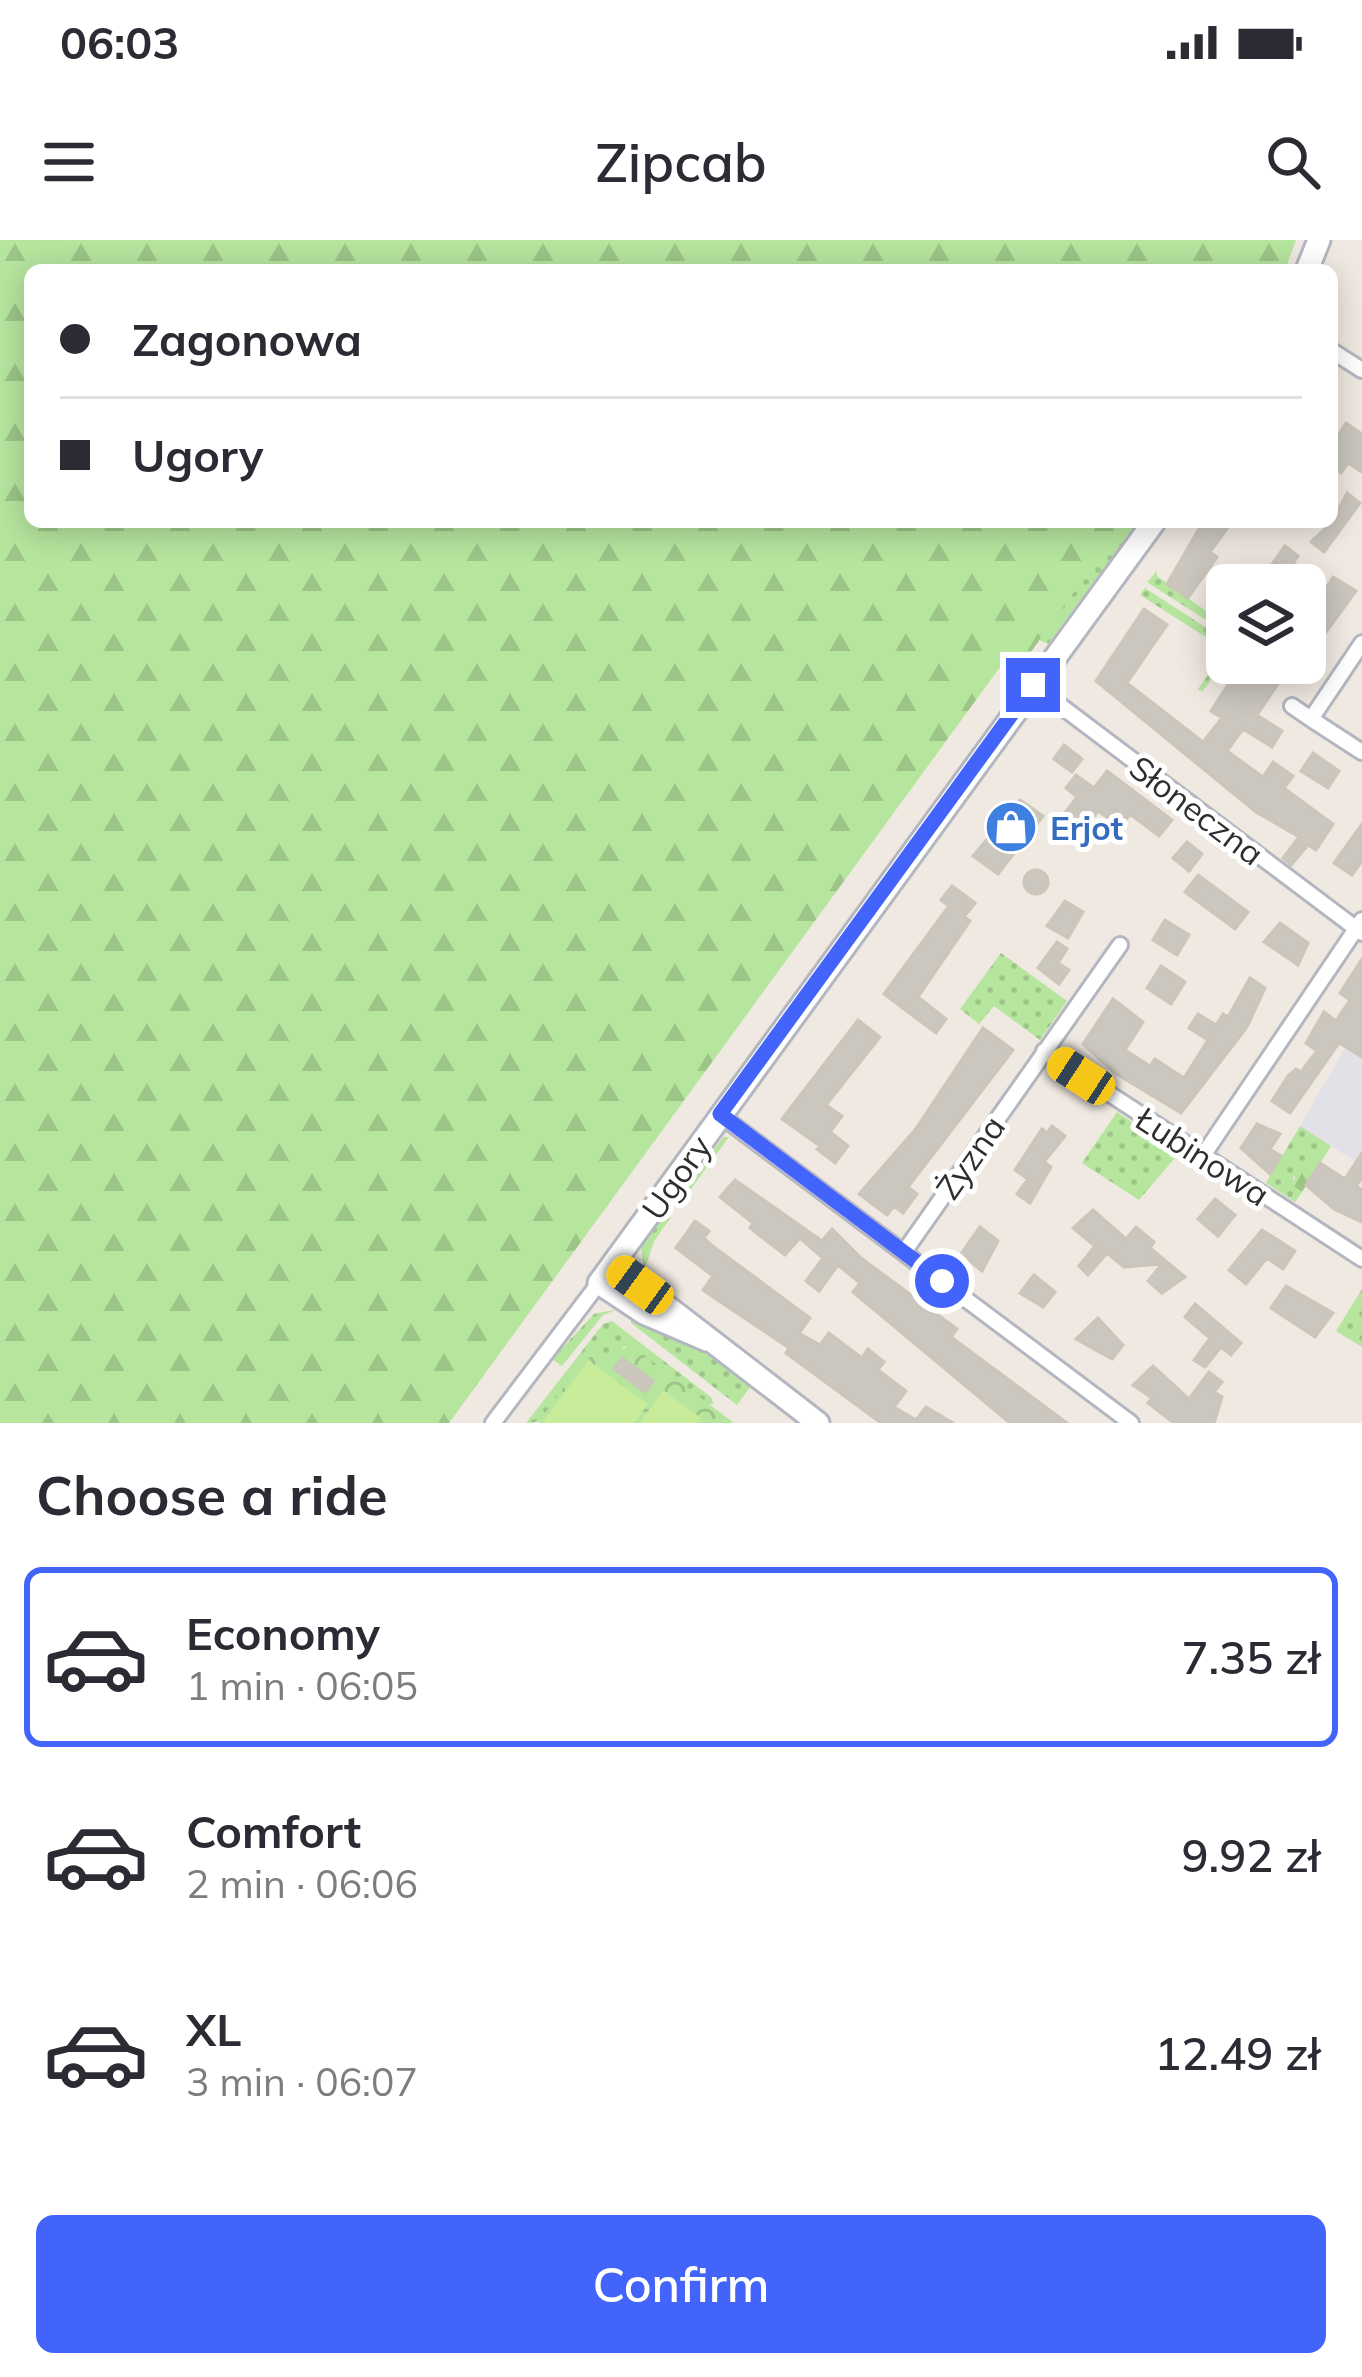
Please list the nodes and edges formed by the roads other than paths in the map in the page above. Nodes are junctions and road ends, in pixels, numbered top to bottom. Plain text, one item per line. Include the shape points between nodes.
1 (1150, 528) edge
2 (1362, 643) edge
3 (1033, 685) junction
4 (1292, 706) dead end
5 (1312, 719) junction
6 (1362, 752) edge
7 (1360, 927) edge
8 (1120, 945) dead end
9 (1044, 1052) junction
10 (720, 1114) junction
11 (1202, 1157) junction
12 (904, 1252) junction
13 (1362, 1259) edge
14 (606, 1274) junction
15 (493, 1423) edge
16 (818, 1423) edge
17 (1131, 1423) edge

1 - 3 street, Ugory
2 - 5 street
3 - 7 street, Słoneczna
3 - 10 street, Ugory
4 - 5 street
5 - 6 street
7 - 11 street
8 - 9 street, Żyzna
9 - 11 street, Łubinowa
9 - 12 street, Żyzna
10 - 12 street
10 - 14 street, Ugory
11 - 13 street, Łubinowa
12 - 17 street
14 - 15 street, Ugory
14 - 16 street via 644,1312 707,1340

